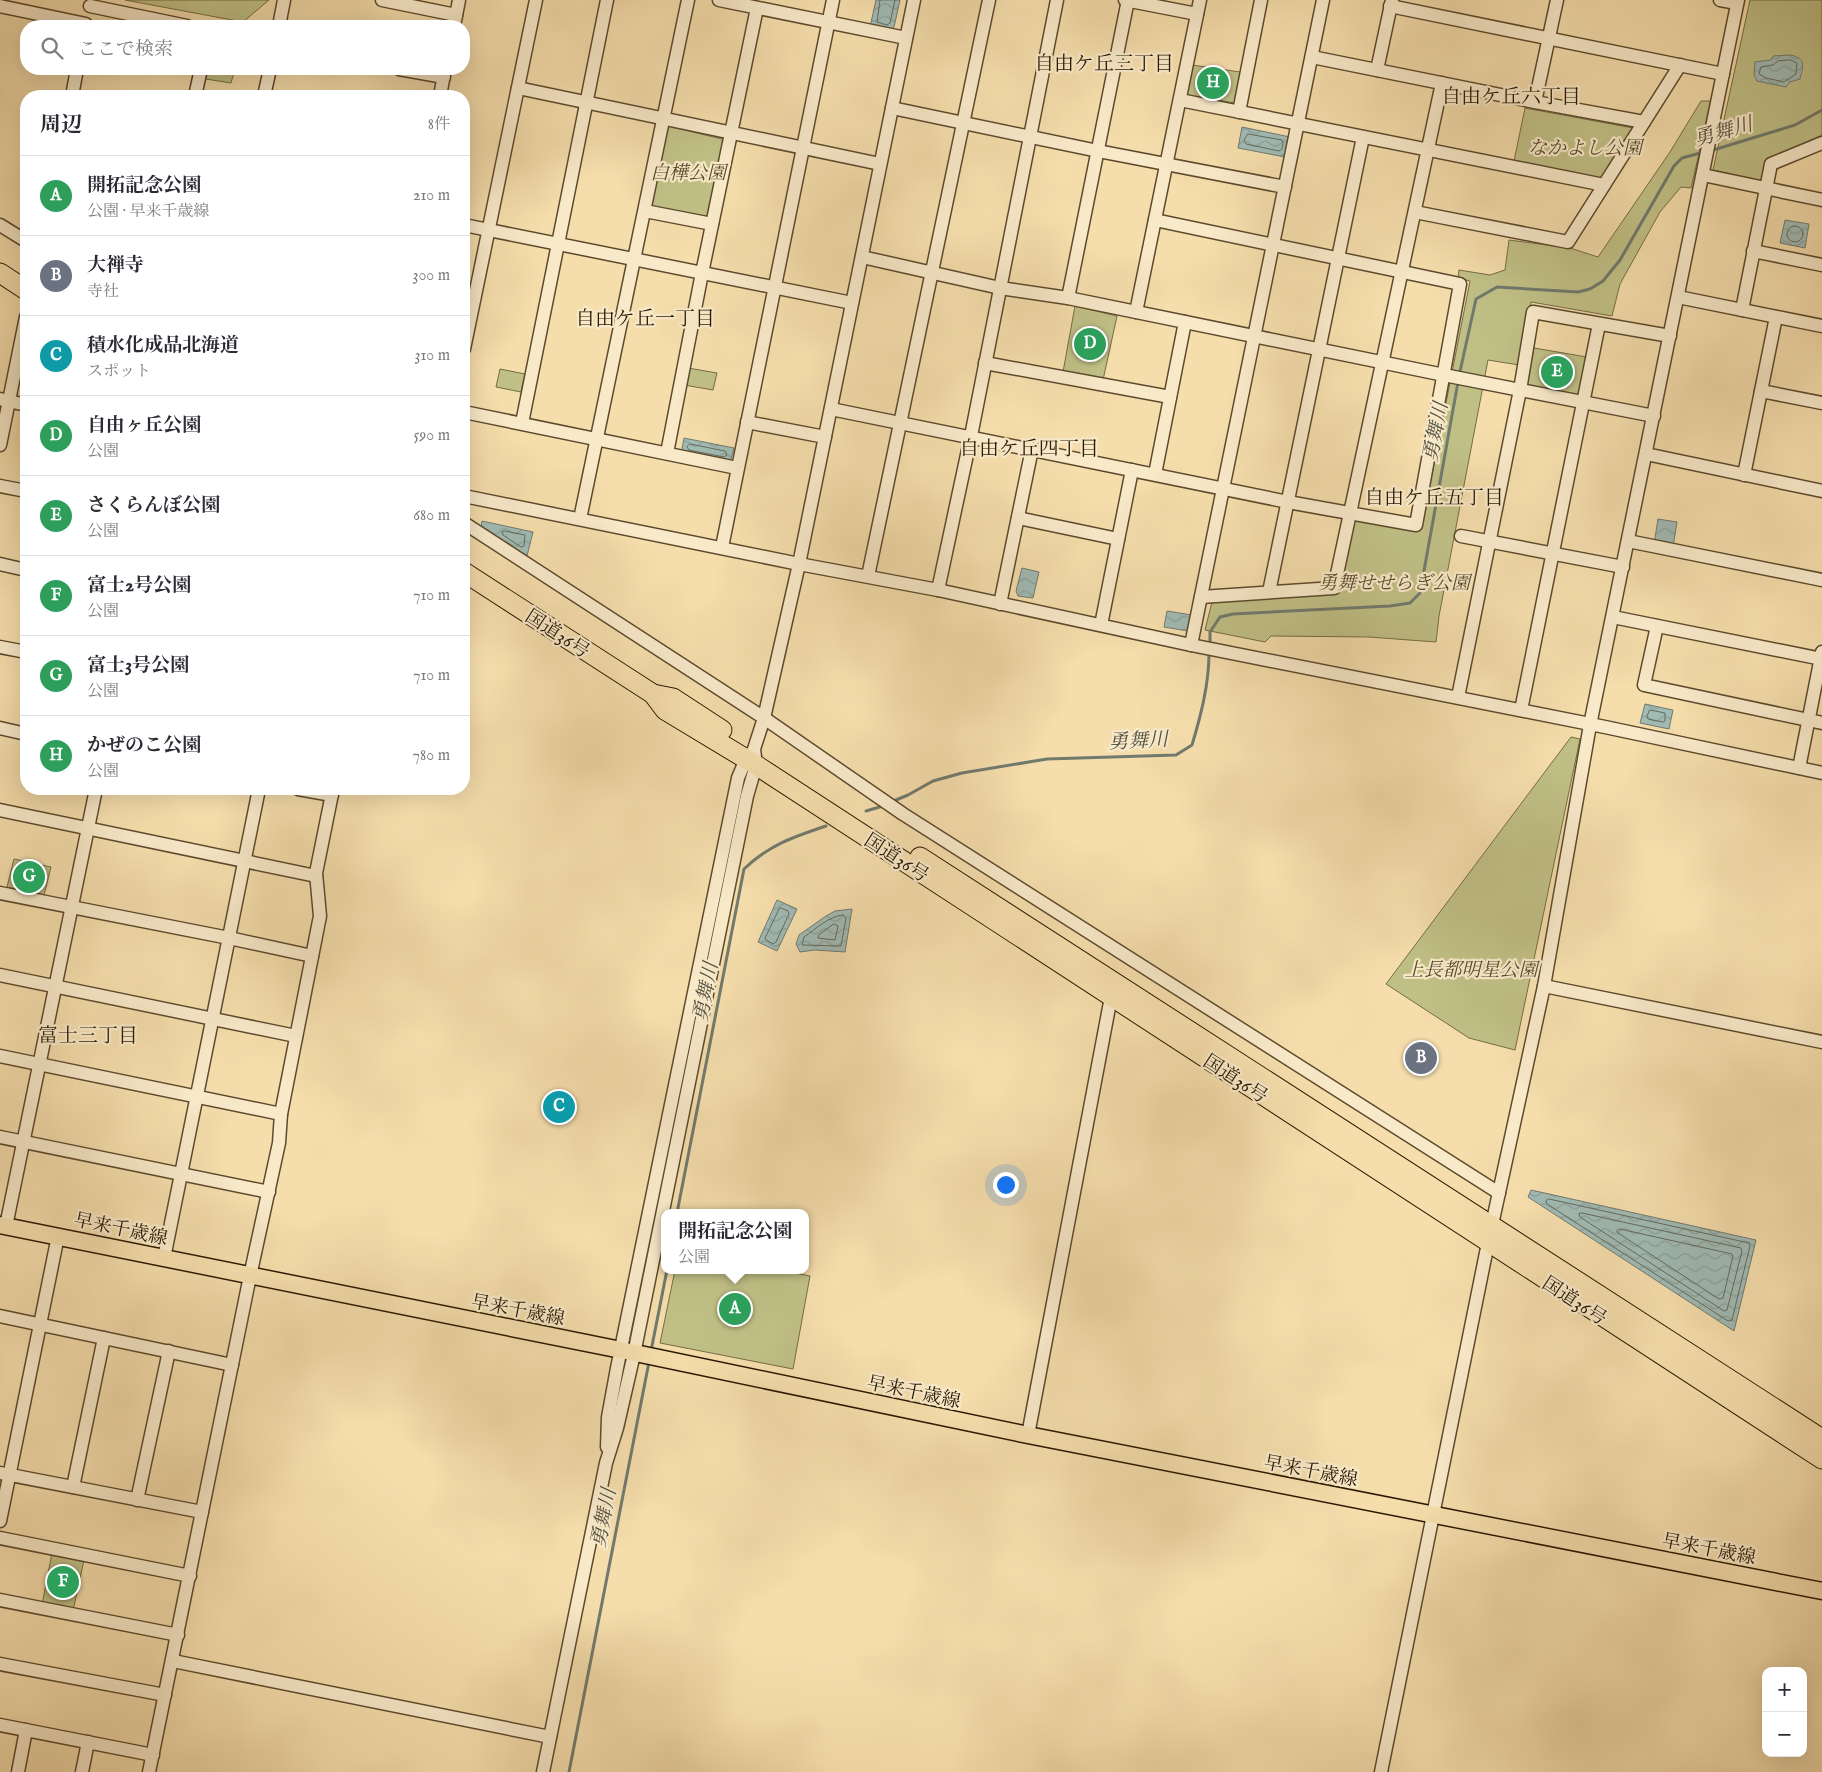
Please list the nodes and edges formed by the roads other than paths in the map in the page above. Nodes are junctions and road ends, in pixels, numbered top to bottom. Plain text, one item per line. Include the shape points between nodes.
1 (284, 0) edge
2 (382, 0) edge
3 (459, 0) edge
4 (536, 0) edge
5 (608, 0) edge
6 (688, 0) edge
7 (718, 0) edge
8 (833, 0) edge
9 (914, 0) edge
10 (988, 0) edge
11 (1058, 0) edge
12 (1127, 0) edge
13 (1200, 0) edge
14 (1261, 0) edge
15 (1323, 0) edge
16 (1557, 0) edge
17 (1720, 0) edge
18 (1738, 2) edge
19 (90, 3) edge
20 (1391, 3) edge
21 (0, 6) edge
22 (757, 8) junction
23 (1197, 14) junction
24 (63, 20) edge
25 (87, 20) edge
26 (162, 20) edge
27 (280, 20) edge
28 (452, 20) edge
29 (455, 20) edge
30 (829, 22) junction
31 (906, 38) junction
32 (1549, 39) junction
33 (1312, 57) junction
34 (1680, 65) junction
35 (1377, 70) junction
36 (1723, 74) junction
37 (76, 75) edge
38 (200, 75) edge
39 (269, 75) edge
40 (444, 75) edge
41 (1442, 83) junction
42 (518, 88) junction
43 (73, 90) edge
44 (196, 90) edge
45 (265, 90) edge
46 (441, 90) edge
47 (1180, 100) junction
48 (588, 102) junction
49 (1535, 102) junction
50 (892, 108) junction
51 (1239, 112) junction
52 (664, 119) junction
53 (963, 122) junction
54 (1644, 122) junction
55 (1298, 124) junction
56 (731, 133) junction
57 (1030, 136) junction
58 (1363, 137) junction
59 (1822, 143) edge
60 (803, 148) junction
61 (1428, 150) junction
62 (1098, 151) junction
63 (880, 164) junction
64 (1167, 164) junction
65 (1704, 171) junction
66 (1604, 185) junction
67 (1285, 187) junction
68 (1766, 188) junction
69 (1822, 200) edge
70 (645, 211) junction
71 (1415, 212) junction
72 (1155, 220) junction
73 (0, 224) edge
74 (712, 224) junction
75 (470, 226) edge
76 (488, 230) junction
77 (20, 237) edge
78 (558, 244) junction
79 (1273, 246) junction
80 (1753, 251) junction
81 (862, 257) junction
82 (1337, 259) junction
83 (635, 260) junction
84 (1822, 265) edge
85 (932, 272) junction
86 (1403, 272) junction
87 (0, 273) edge
88 (702, 273) junction
89 (20, 286) edge
90 (774, 288) junction
91 (1000, 288) junction
92 (1678, 297) junction
93 (1068, 298) junction
94 (852, 303) junction
95 (1742, 310) junction
96 (1136, 312) junction
97 (1776, 317) junction
98 (470, 319) edge
99 (1185, 322) junction
100 (1599, 324) junction
101 (1822, 326) edge
102 (1255, 336) junction
103 (1670, 336) junction
104 (20, 340) edge
105 (1319, 349) junction
106 (1382, 362) junction
107 (985, 363) junction
108 (1446, 376) junction
109 (1520, 390) junction
110 (1761, 391) junction
111 (1170, 396) junction
112 (4, 400) edge
113 (1583, 402) junction
114 (1822, 403) edge
115 (20, 404) edge
116 (831, 409) junction
117 (470, 413) edge
118 (1654, 416) junction
119 (747, 422) junction
120 (522, 423) junction
121 (901, 423) junction
122 (971, 436) junction
123 (825, 437) junction
124 (597, 438) junction
125 (0, 445) edge
126 (1032, 449) junction
127 (667, 453) junction
128 (1646, 454) junction
129 (738, 468) junction
130 (1132, 470) junction
131 (1154, 474) junction
132 (1744, 474) junction
133 (0, 486) edge
134 (1223, 489) junction
135 (20, 490) edge
136 (1822, 491) edge
137 (470, 497) edge
138 (1288, 502) junction
139 (1351, 513) junction
140 (1018, 518) junction
141 (580, 519) junction
142 (470, 527) edge
143 (1461, 536) dead end
144 (1118, 539) junction
145 (1490, 541) junction
146 (1628, 541) junction
147 (722, 548) junction
148 (1553, 553) junction
149 (0, 564) edge
150 (799, 564) junction
151 (1623, 567) junction
152 (20, 569) edge
153 (470, 576) edge
154 (868, 576) junction
155 (1822, 580) edge
156 (938, 590) junction
157 (1269, 592) junction
158 (1201, 597) junction
159 (1000, 604) junction
160 (1612, 617) junction
161 (1101, 625) junction
162 (1656, 626) junction
163 (1195, 646) junction
164 (0, 647) edge
165 (20, 651) edge
166 (1822, 657) edge
167 (1458, 697) junction
168 (1521, 710) junction
169 (764, 718) junction
170 (1808, 720) junction
171 (1822, 723) edge
172 (1590, 725) junction
173 (0, 728) edge
174 (20, 733) edge
175 (752, 758) junction
176 (1799, 768) junction
177 (1822, 773) edge
178 (95, 795) edge
179 (258, 795) edge
180 (332, 795) edge
181 (0, 810) edge
182 (88, 828) junction
183 (245, 860) junction
184 (316, 876) junction
185 (0, 893) edge
186 (71, 907) junction
187 (229, 938) junction
188 (312, 956) junction
189 (0, 975) edge
190 (55, 986) junction
191 (1544, 986) junction
192 (1116, 992) junction
193 (213, 1018) junction
194 (296, 1036) junction
195 (1822, 1042) edge
196 (0, 1056) edge
197 (39, 1064) junction
198 (197, 1095) junction
199 (281, 1114) junction
200 (0, 1137) edge
201 (24, 1142) junction
202 (181, 1174) junction
203 (269, 1192) junction
204 (1499, 1192) junction
205 (667, 1209) edge
206 (3, 1225) edge
207 (1490, 1234) junction
208 (58, 1236) junction
209 (661, 1241) edge
210 (164, 1258) junction
211 (250, 1276) junction
212 (0, 1316) edge
213 (40, 1324) junction
214 (104, 1338) junction
215 (169, 1352) junction
216 (639, 1355) junction
217 (232, 1365) junction
218 (1028, 1435) junction
219 (1822, 1439) edge
220 (1822, 1459) edge
221 (5, 1474) edge
222 (73, 1487) junction
223 (137, 1500) junction
224 (202, 1512) junction
225 (1433, 1515) junction
226 (0, 1521) edge
227 (0, 1538) edge
228 (190, 1576) junction
229 (1822, 1591) edge
230 (0, 1600) edge
231 (178, 1635) junction
232 (172, 1661) junction
233 (0, 1664) edge
234 (166, 1695) junction
235 (0, 1725) edge
236 (26, 1730) junction
237 (550, 1737) junction
238 (88, 1742) junction
239 (153, 1755) junction
240 (18, 1772) edge
241 (82, 1772) edge
242 (149, 1772) edge
243 (543, 1772) edge
244 (1381, 1772) edge

1 - 27 street
2 - 28 street
3 - 29 street
4 - 42 street
5 - 48 street
6 - 52 street
7 - 22 street
8 - 30 street
9 - 31 street
10 - 53 street
11 - 57 street
12 - 23 street
12 - 62 street
13 - 23 street
14 - 51 street
15 - 33 street
16 - 32 street
17 - 18 street
18 - 36 street
19 - 25 street
19 - 26 street
20 - 32 street
20 - 35 street
21 - 24 street
22 - 30 street
22 - 56 street
23 - 47 street
30 - 31 street
30 - 60 street
31 - 50 street
32 - 34 street
32 - 49 street
33 - 35 street
33 - 55 street
34 - 36 street
34 - 54 street
35 - 41 street
36 - 65 street
37 - 43 street
38 - 44 street
39 - 45 street
40 - 46 street
41 - 49 street
41 - 61 street
42 - 48 street
42 - 76 street
47 - 51 street
47 - 64 street
48 - 52 street
48 - 78 street
49 - 54 street
50 - 53 street
50 - 63 street
51 - 55 street
52 - 56 street
52 - 70 street
53 - 57 street
53 - 85 street
54 - 66 street
55 - 58 street
55 - 67 street
56 - 60 street
56 - 74 street
57 - 62 street
57 - 91 street
58 - 61 street
58 - 82 street
59 - 68 street via 1771,164
60 - 63 street
60 - 90 street
61 - 66 street
61 - 71 street
62 - 64 street
62 - 93 street
63 - 81 street
64 - 67 street
64 - 72 street
65 - 68 street
65 - 92 street
66 - 71 street via 1568,242
67 - 79 street
68 - 69 street
68 - 80 street
70 - 74 street
70 - 83 street
71 - 86 street
72 - 79 street
72 - 96 street
73 - 77 street
74 - 88 street
75 - 76 street
76 - 78 street
76 - 98 street
78 - 83 street
78 - 120 street
79 - 82 street
79 - 102 street
80 - 84 street
80 - 95 street
81 - 85 street
81 - 94 street
82 - 86 street
82 - 105 street
83 - 88 street
83 - 124 street
85 - 91 street
85 - 121 street
86 - 106 street
86 - 108 street via 1460,284
87 - 89 highway
88 - 90 street
88 - 127 street
90 - 94 street
90 - 119 street
91 - 93 street
91 - 107 street
92 - 95 street
92 - 103 street
93 - 96 street
94 - 116 street
95 - 97 street
96 - 99 street
97 - 101 street
97 - 110 street
99 - 102 street
99 - 111 street
100 - 103 street
100 - 109 street via 1533,312
100 - 113 street
102 - 105 street
102 - 134 street
103 - 118 street
104 - 112 street
105 - 106 street
105 - 138 street
106 - 108 street
106 - 139 street
107 - 111 street
107 - 122 street
108 - 109 street
108 - 139 street via 1416,525
109 - 113 street
109 - 145 street
110 - 114 street
110 - 132 street
111 - 131 street
112 - 115 street
112 - 125 street
113 - 118 street
113 - 148 street
116 - 121 street
116 - 123 street
117 - 120 street
118 - 128 street
119 - 123 street
119 - 129 street
120 - 124 street
121 - 122 street
121 - 154 street
122 - 126 street
122 - 156 street
123 - 150 street
124 - 127 street
124 - 141 street
126 - 130 street
126 - 140 street
127 - 129 street
128 - 132 street
128 - 146 street
129 - 147 street
130 - 131 street
130 - 144 street
131 - 134 street
132 - 136 street
133 - 135 street
134 - 138 street
134 - 158 street
137 - 141 street
138 - 139 street
138 - 157 street
139 - 157 street via 1334,588
140 - 144 street
140 - 159 street
141 - 147 street
142 - 169 street
143 - 145 street
144 - 161 street
145 - 148 street
145 - 167 street
146 - 151 street
146 - 155 street
147 - 150 street
148 - 151 street
148 - 168 street
149 - 152 street
150 - 154 street
150 - 169 street
151 - 160 street
153 - 175 highway, 国道36号 via 653,694 673,698
154 - 156 street
156 - 159 street
157 - 158 street
158 - 163 street
159 - 161 street
160 - 162 street
160 - 172 street
161 - 163 street
162 - 166 street
162 - 170 street via 1644,685
163 - 167 street
164 - 165 street
166 - 170 street
167 - 168 street
168 - 172 street
169 - 175 street
169 - 204 street via 903,814
170 - 171 street
170 - 176 street
172 - 176 street
172 - 191 street
173 - 174 street
175 - 192 highway, 国道36号
175 - 205 street
176 - 177 street
178 - 182 street
179 - 183 street
180 - 184 street
181 - 182 street
182 - 183 street
182 - 186 street
183 - 184 street
183 - 187 street
184 - 188 street via 320,916
185 - 186 street
186 - 187 street
186 - 190 street
187 - 188 street
187 - 193 street
188 - 194 street
189 - 190 street
190 - 193 street
190 - 197 street
191 - 195 street
191 - 204 street
192 - 207 highway, 国道36号
192 - 218 street
193 - 194 street
193 - 198 street
194 - 199 street
196 - 197 street
197 - 198 street
197 - 201 street
198 - 199 street
198 - 202 street
199 - 203 street
200 - 201 street
201 - 202 street
201 - 206 street
202 - 203 street
202 - 210 street
203 - 211 street
204 - 207 street
206 - 208 main road, 早来千歳線
207 - 219 highway, 国道36号
207 - 220 highway, 国道36号
207 - 225 street
208 - 210 main road, 早来千歳線
208 - 213 street
209 - 216 street
210 - 211 main road, 早来千歳線
211 - 216 main road, 早来千歳線
211 - 217 street
212 - 213 street
213 - 214 street
213 - 221 street
214 - 215 street
214 - 222 street
215 - 217 street
215 - 223 street
216 - 218 main road, 早来千歳線
216 - 237 street via 608,1417 606,1463
217 - 224 street
218 - 225 main road, 早来千歳線
221 - 222 street
221 - 226 street
222 - 223 street
223 - 224 street
224 - 228 street
225 - 229 main road, 早来千歳線
225 - 244 street
227 - 228 street
228 - 231 street
230 - 231 street
231 - 232 street
232 - 234 street
232 - 237 street
233 - 234 street
234 - 239 street
235 - 236 street
236 - 238 street
236 - 240 street
237 - 243 street
238 - 239 street
238 - 241 street
239 - 242 street

